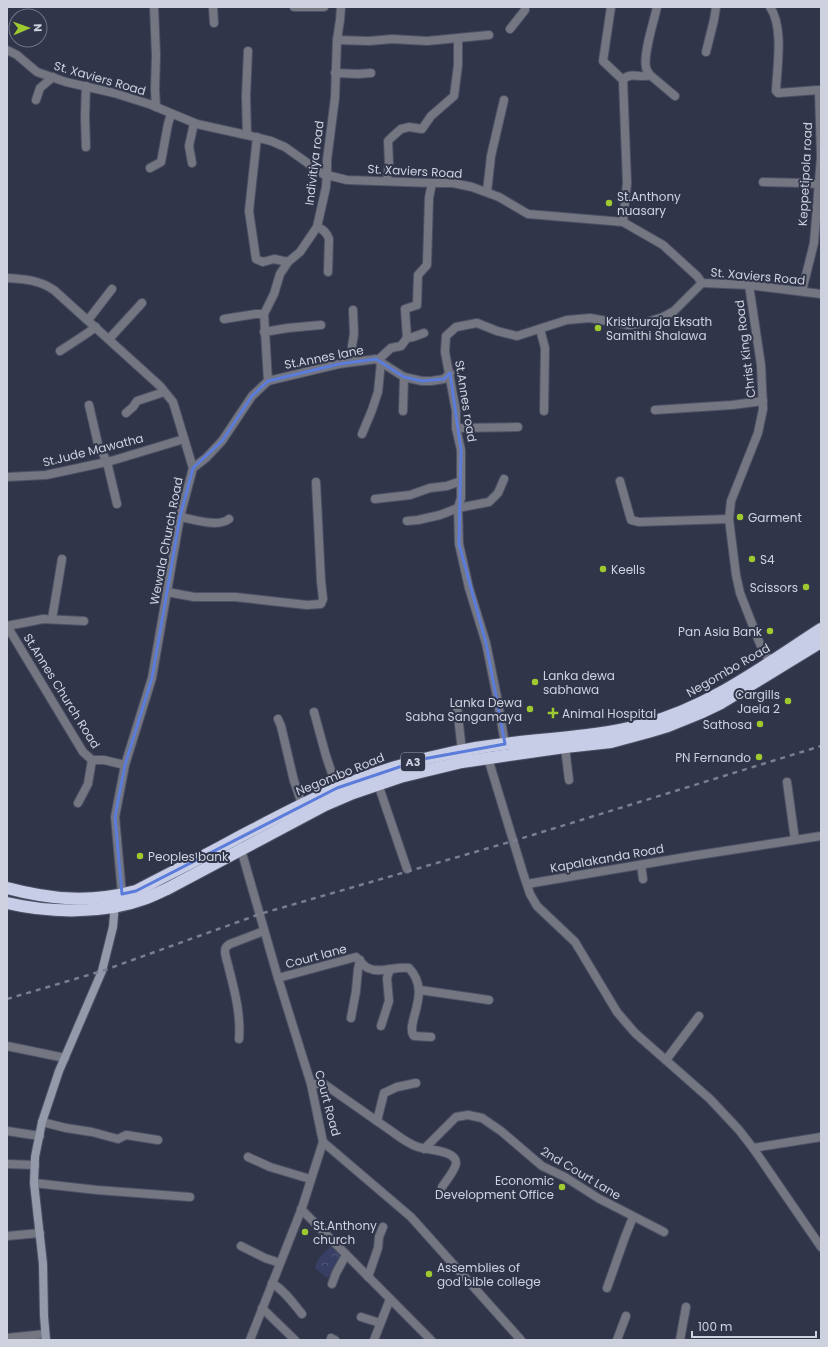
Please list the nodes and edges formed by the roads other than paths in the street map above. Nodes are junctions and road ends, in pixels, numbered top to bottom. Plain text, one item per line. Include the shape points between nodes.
1 (154, 7) edge
2 (213, 7) edge
3 (294, 7) edge
4 (324, 7) edge
5 (341, 7) edge
6 (525, 7) edge
7 (611, 7) edge
8 (657, 7) edge
9 (716, 7) edge
10 (770, 7) edge
11 (214, 24) dead end
12 (510, 29) dead end
13 (489, 35) dead end
14 (458, 39) junction
15 (337, 40) junction
16 (7, 50) edge
17 (248, 52) dead end
18 (706, 52) dead end
19 (335, 73) junction
20 (371, 73) dead end
21 (650, 76) junction
22 (53, 77) junction
23 (623, 80) junction
24 (86, 86) junction
25 (675, 96) dead end
26 (36, 100) dead end
27 (504, 100) dead end
28 (156, 108) junction
29 (171, 114) junction
30 (194, 123) junction
31 (247, 135) junction
32 (257, 137) junction
33 (86, 147) dead end
34 (192, 163) dead end
35 (150, 168) dead end
36 (327, 174) junction
37 (387, 181) junction
38 (763, 182) dead end
39 (432, 183) junction
40 (818, 184) junction
41 (487, 192) junction
42 (623, 222) junction
43 (317, 227) junction
44 (817, 243) edge
45 (288, 262) junction
46 (328, 272) dead end
47 (7, 278) edge
48 (702, 283) junction
49 (749, 285) junction
50 (112, 289) dead end
51 (802, 292) junction
52 (821, 294) edge
53 (142, 303) dead end
54 (353, 310) dead end
55 (264, 314) junction
56 (224, 319) dead end
57 (88, 320) junction
58 (321, 325) dead end
59 (96, 327) junction
60 (540, 329) junction
61 (264, 332) junction
62 (424, 333) dead end
63 (407, 338) junction
64 (109, 339) junction
65 (60, 351) dead end
66 (380, 361) junction
67 (353, 362) junction
68 (450, 373) junction
69 (404, 377) junction
70 (268, 382) junction
71 (164, 392) junction
72 (763, 401) junction
73 (89, 405) dead end
74 (655, 410) dead end
75 (403, 411) dead end
76 (544, 412) dead end
77 (126, 413) dead end
78 (518, 427) dead end
79 (456, 428) junction
80 (362, 434) dead end
81 (184, 439) junction
82 (107, 462) junction
83 (193, 468) junction
84 (7, 477) edge
85 (504, 479) dead end
86 (461, 481) junction
87 (620, 481) dead end
88 (316, 482) dead end
89 (374, 499) dead end
90 (117, 504) dead end
91 (458, 508) junction
92 (180, 517) junction
93 (229, 519) dead end
94 (729, 519) junction
95 (407, 521) dead end
96 (62, 559) dead end
97 (167, 592) junction
98 (52, 619) junction
99 (84, 621) dead end
100 (7, 626) edge
101 (821, 629) edge
102 (821, 642) edge
103 (770, 662) junction
104 (457, 707) dead end
105 (314, 712) dead end
106 (278, 719) dead end
107 (505, 744) junction
108 (565, 746) junction
109 (462, 751) junction
110 (487, 752) junction
111 (92, 760) junction
112 (125, 765) junction
113 (569, 780) dead end
114 (787, 782) dead end
115 (378, 784) junction
116 (337, 788) junction
117 (78, 803) dead end
118 (302, 804) junction
119 (821, 836) edge
120 (795, 840) junction
121 (239, 844) junction
122 (641, 865) junction
123 (407, 869) dead end
124 (643, 879) dead end
125 (527, 884) junction
126 (7, 888) edge
127 (119, 900) junction
128 (7, 902) edge
129 (264, 931) junction
130 (360, 960) junction
131 (390, 969) junction
132 (278, 978) junction
133 (420, 990) junction
134 (489, 1000) dead end
135 (699, 1016) dead end
136 (351, 1018) dead end
137 (381, 1026) dead end
138 (431, 1037) dead end
139 (238, 1039) dead end
140 (7, 1046) edge
141 (65, 1058) junction
142 (666, 1060) junction
143 (416, 1083) dead end
144 (311, 1084) junction
145 (377, 1121) junction
146 (42, 1122) junction
147 (7, 1131) edge
148 (40, 1136) junction
149 (821, 1137) edge
150 (158, 1140) dead end
151 (323, 1142) junction
152 (753, 1148) junction
153 (424, 1149) junction
154 (248, 1157) dead end
155 (7, 1164) edge
156 (35, 1165) junction
157 (310, 1179) junction
158 (34, 1183) junction
159 (442, 1187) dead end
160 (190, 1197) dead end
161 (301, 1209) junction
162 (633, 1217) junction
163 (383, 1227) dead end
164 (664, 1232) dead end
165 (40, 1233) junction
166 (7, 1236) edge
167 (241, 1246) dead end
168 (821, 1247) edge
169 (346, 1255) junction
170 (280, 1263) junction
171 (368, 1277) junction
172 (272, 1283) junction
173 (332, 1284) dead end
174 (607, 1288) dead end
175 (390, 1299) junction
176 (686, 1307) dead end
177 (262, 1308) junction
178 (302, 1314) dead end
179 (360, 1316) dead end
180 (626, 1316) dead end
181 (380, 1323) junction
182 (45, 1337) edge
183 (7, 1338) edge
184 (250, 1340) edge
185 (295, 1340) edge
186 (374, 1340) edge
187 (431, 1340) edge
188 (521, 1340) edge
189 (617, 1340) edge
190 (680, 1340) edge

1 - 28 street
2 - 11 street
3 - 4 street
5 - 15 street, Indivitiya road
6 - 12 street
7 - 23 street via 603,60
8 - 21 street via 646,59 646,68
9 - 18 street
10 - 40 street, Keppetipola road via 778,26 776,91 819,91 821,157
13 - 14 street
14 - 15 street
14 - 37 street via 454,96 430,116 422,129 401,129 388,141
15 - 19 street, Indivitiya road
16 - 22 street, St. Xaviers Road via 37,72
17 - 31 street
19 - 20 street
19 - 36 street, Indivitiya road
21 - 23 street via 632,75
21 - 25 street
22 - 24 street, St. Xaviers Road
22 - 26 street via 40,88
23 - 42 street via 627,183
24 - 28 street, St. Xaviers Road
24 - 33 street
27 - 41 street via 491,156
28 - 29 street, St. Xaviers Road
29 - 30 street, St. Xaviers Road
29 - 35 street via 161,162
30 - 31 street, St. Xaviers Road
30 - 34 street via 189,146
31 - 32 street, St. Xaviers Road
32 - 36 street, St. Xaviers Road via 285,146 323,174
32 - 45 street via 249,211 256,259 263,262 274,259
36 - 37 street, St. Xaviers Road via 347,180
36 - 43 street, Indivitiya road
37 - 39 street, St. Xaviers Road
38 - 40 street
39 - 41 street, St. Xaviers Road via 452,182
39 - 63 street via 426,265 418,275 417,306 405,309
40 - 44 street, Keppetipola road
41 - 42 street, St. Xaviers Road via 528,214
42 - 48 street, St. Xaviers Road via 663,245
43 - 45 street, Indivitiya road via 300,252
43 - 46 street via 323,230 329,239
44 - 51 street, Keppetipola road
45 - 55 street, Indivitiya road via 280,274
47 - 57 street, Wewala Church Road via 44,283
48 - 49 street, St. Xaviers Road
48 - 60 street, St.Annes road via 674,312 644,323 629,325 590,318 566,320
49 - 51 street, St. Xaviers Road
49 - 72 street, Christ King Road via 761,365
50 - 57 street
51 - 52 street, St. Xaviers Road
53 - 64 street
54 - 67 street
55 - 56 street
55 - 61 street, Indivitiya road
57 - 59 street, Wewala Church Road
58 - 61 street
59 - 64 street, Wewala Church Road
59 - 65 street
60 - 68 street, St.Annes road via 517,336 477,323 456,327 446,336 445,352
60 - 76 street via 545,348
61 - 70 street, Indivitiya road
62 - 63 street
63 - 66 street via 401,346 391,348
64 - 71 street, Wewala Church Road
66 - 67 street, St.Annes lane via 376,359
66 - 69 street, St.Annes lane
66 - 80 street via 378,392
67 - 70 street, St.Annes lane
68 - 69 street, St.Annes lane via 444,379 431,381
68 - 79 street, St.Annes road
69 - 75 street
70 - 83 street via 252,396 222,441
71 - 77 street via 137,401
71 - 81 street, Wewala Church Road via 173,402
72 - 74 street
72 - 94 street, Christ King Road via 758,433 731,501
73 - 82 street via 98,444
78 - 79 street
79 - 86 street, St.Annes road via 461,450
81 - 82 street, St.Jude Mawatha
81 - 83 street, Wewala Church Road
82 - 84 street, St.Jude Mawatha via 46,475
82 - 90 street
83 - 92 street, Wewala Church Road
85 - 91 street via 498,493 489,502
86 - 89 street via 410,495
86 - 91 street, St.Annes road
87 - 94 street via 631,520 639,522
88 - 97 street via 323,599 320,604 307,605 235,597 194,597
91 - 95 street via 440,515
91 - 107 street, St.Annes road via 459,544 486,643
92 - 93 street via 219,523
92 - 97 street, Wewala Church Road
94 - 103 street, Christ King Road via 740,593
96 - 98 street
97 - 112 street, Wewala Church Road via 152,678
98 - 99 street
98 - 100 street
100 - 111 street, St.Annes Church Road via 77,744
101 - 103 highway, Negombo Road / A3
102 - 108 highway, Negombo Road / A3 via 727,700 700,713 648,732 610,742
103 - 107 highway, Negombo Road / A3 via 696,706 646,724 594,735
104 - 109 street
105 - 116 street
106 - 118 street
107 - 110 highway, Negombo Road / A3
108 - 110 highway, Negombo Road / A3
108 - 113 street
109 - 110 highway, Negombo Road / A3
109 - 116 highway, Negombo Road / A3 via 423,759
110 - 115 highway, Negombo Road / A3
110 - 125 street
111 - 112 street, St.Annes Church Road
111 - 117 street via 88,784
112 - 127 street, Wewala Church Road via 115,817
114 - 120 street
115 - 121 highway, Negombo Road / A3
115 - 123 street
116 - 118 highway, Negombo Road / A3
118 - 121 highway, Negombo Road / A3
119 - 120 street, Kapalakanda Road
120 - 122 street, Kapalakanda Road
121 - 127 highway, Negombo Road / A3 via 167,889 144,899
121 - 129 street, Court Road
122 - 124 street
122 - 125 street, Kapalakanda Road
125 - 142 street via 537,906 575,942 617,1012 635,1033
126 - 127 highway, Negombo Road / A3 via 72,900
127 - 128 highway, Negombo Road / A3 via 101,908 50,910 27,908
127 - 141 street via 101,976
129 - 132 street, Court Road
129 - 139 street via 230,944 225,949 239,1015
130 - 131 street, Court lane via 366,967 375,971
130 - 132 street, Court lane via 356,957
130 - 136 street
131 - 133 street, Court lane via 409,968 417,979
131 - 137 street via 387,978 389,1001
132 - 144 street, Court Road
133 - 134 street
133 - 138 street via 411,1030 414,1036
135 - 142 street
140 - 141 street
141 - 146 street
142 - 152 street via 710,1099
143 - 145 street via 397,1087 384,1094
144 - 145 street via 324,1084
144 - 151 street, Court Road
145 - 153 street via 403,1140
146 - 148 street
146 - 150 street via 118,1139 126,1135
147 - 148 street
148 - 156 street
149 - 152 street
151 - 157 street
151 - 188 street, Court Road via 411,1217
152 - 168 street
153 - 159 street via 447,1153 454,1157 455,1166
153 - 162 street, 2nd Court Lane via 456,1117 468,1115 482,1118 501,1130 542,1166 566,1177
154 - 157 street via 270,1167
155 - 156 street
156 - 158 street
157 - 161 street
158 - 160 street
158 - 165 street
161 - 169 street
161 - 170 street
162 - 164 street, 2nd Court Lane
162 - 174 street
163 - 171 street
165 - 166 street
165 - 182 street
167 - 170 street
169 - 171 street
169 - 173 street
170 - 172 street
171 - 175 street
172 - 177 street
172 - 178 street via 289,1297
175 - 181 street
175 - 187 street
176 - 190 street
177 - 184 street
177 - 185 street
179 - 181 street
180 - 189 street
181 - 186 street
182 - 183 street

